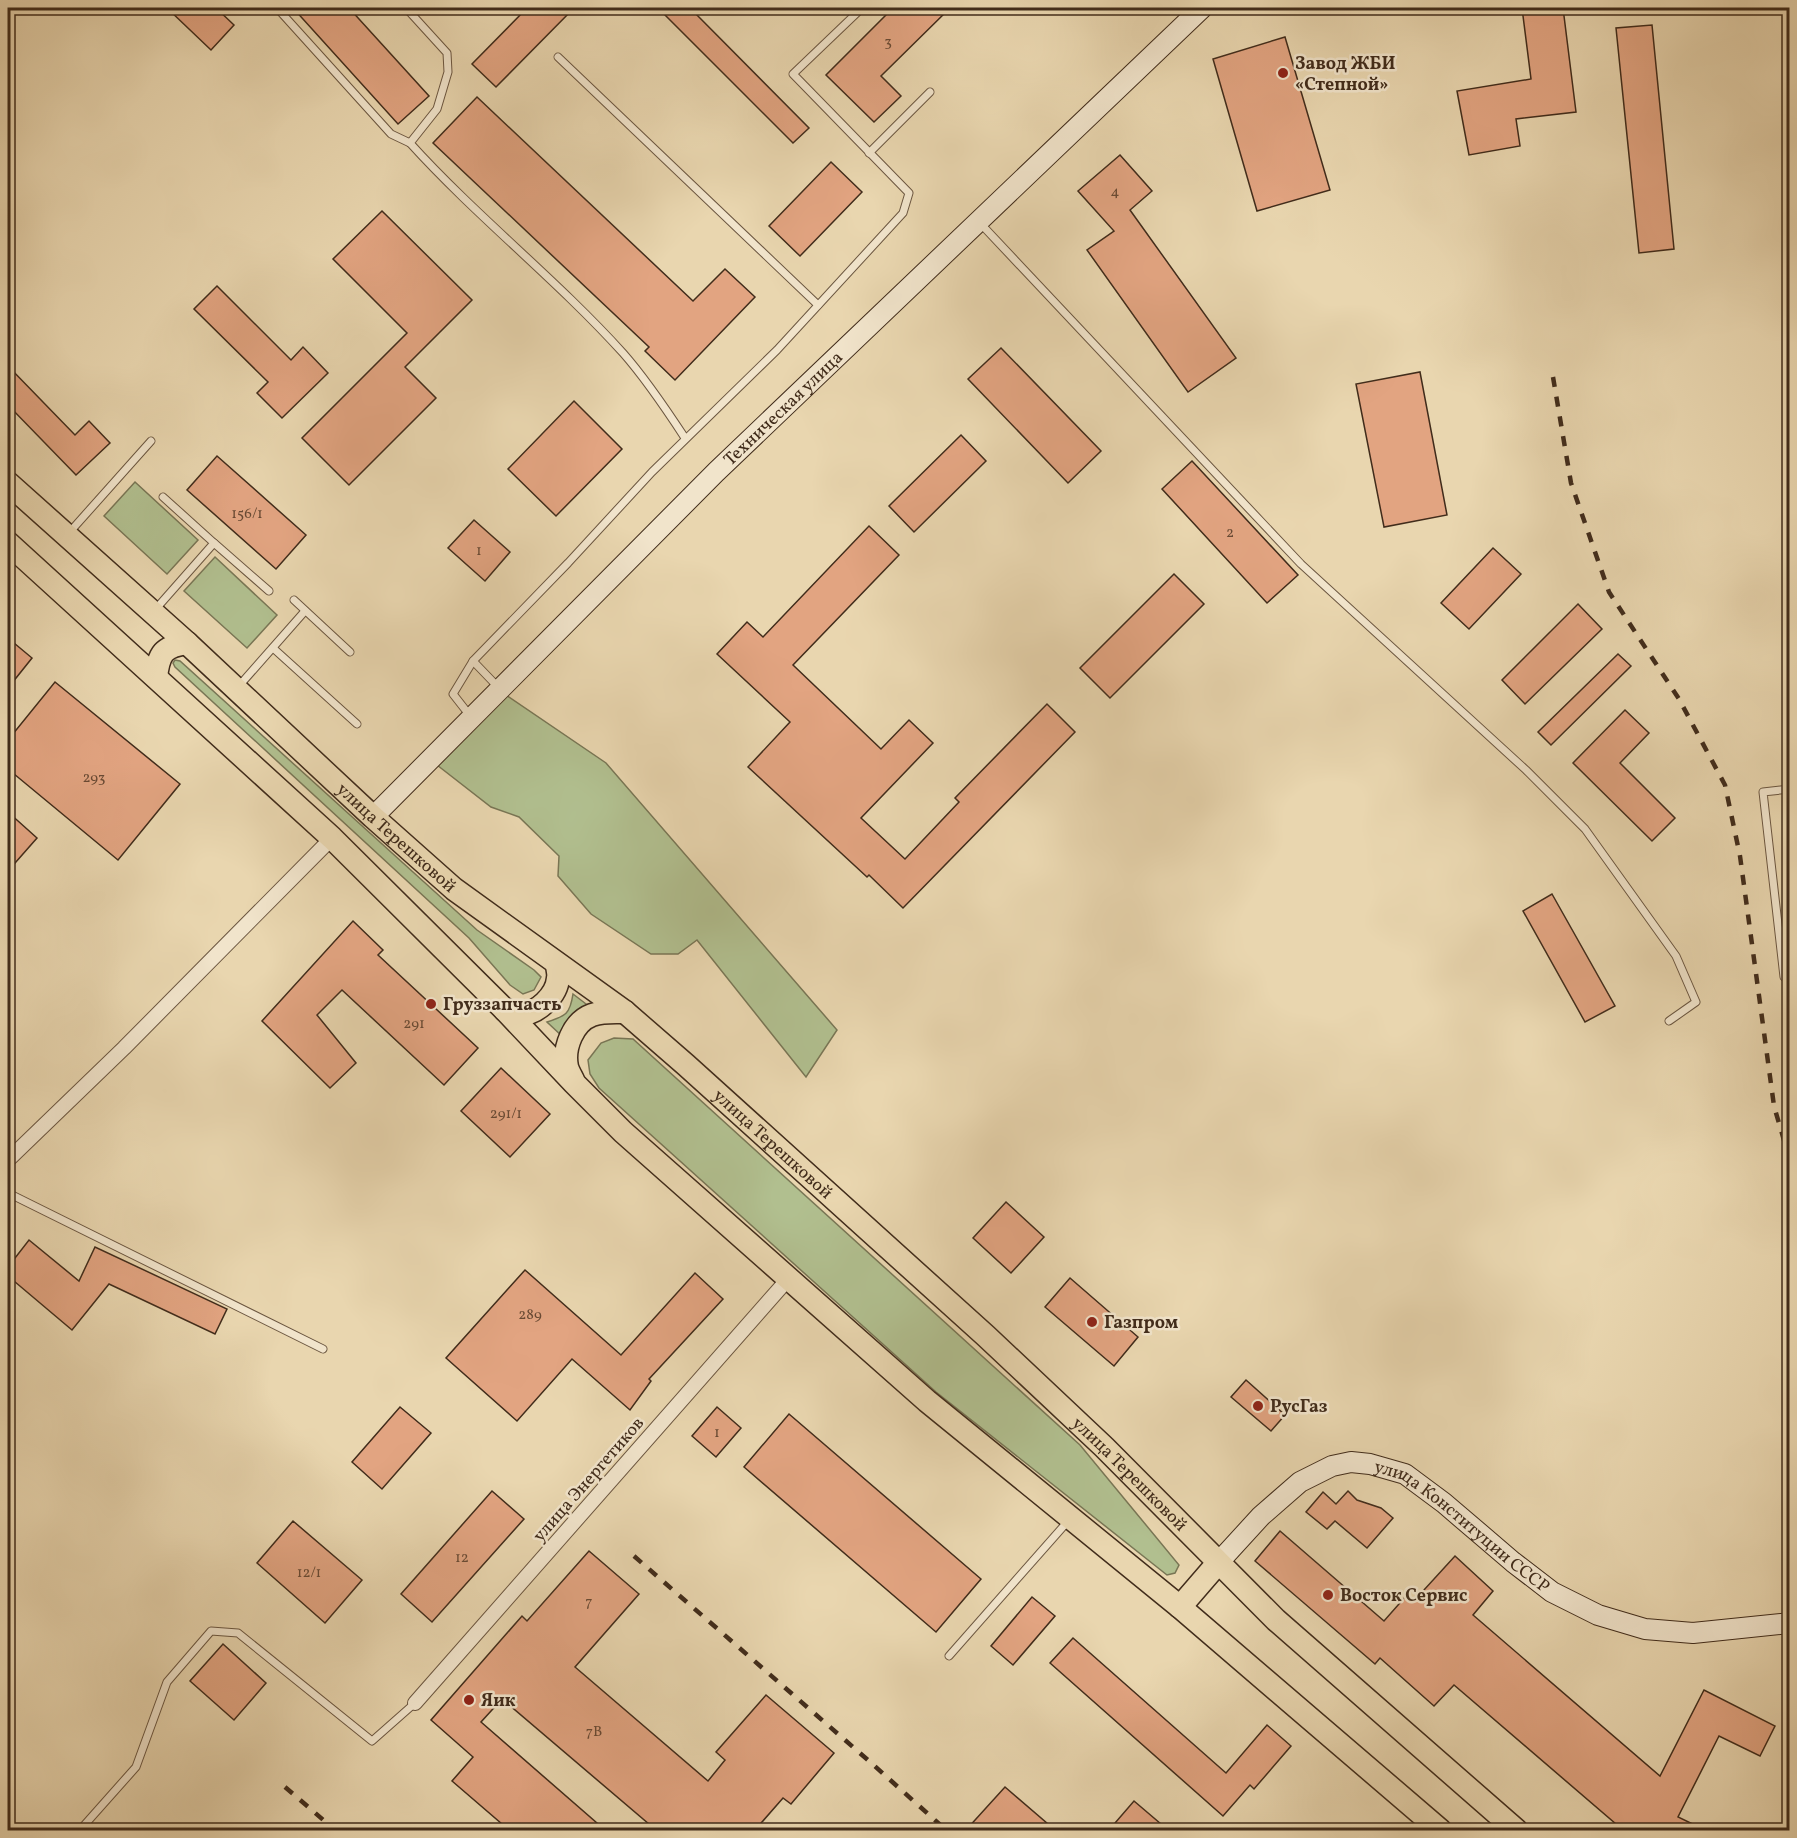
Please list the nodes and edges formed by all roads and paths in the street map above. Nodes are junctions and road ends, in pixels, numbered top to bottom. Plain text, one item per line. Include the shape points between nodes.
1 (277, 8) edge
2 (406, 8) edge
3 (862, 8) edge
4 (1202, 8) edge
5 (558, 57) dead end
6 (930, 92) dead end
7 (410, 143) junction
8 (869, 153) junction
9 (979, 221) junction
10 (818, 305) junction
11 (685, 438) junction
12 (151, 441) dead end
13 (8, 483) edge
14 (163, 497) dead end
15 (66, 536) junction
16 (8, 543) edge
17 (214, 543) junction
18 (269, 591) dead end
19 (294, 600) dead end
20 (305, 611) junction
21 (153, 613) junction
22 (187, 643) junction
23 (273, 648) junction
24 (350, 652) dead end
25 (473, 661) junction
26 (156, 677) junction
27 (500, 688) junction
28 (236, 689) junction
29 (471, 717) junction
30 (357, 724) dead end
31 (1790, 789) edge
32 (374, 817) junction
33 (332, 838) junction
34 (557, 964) junction
35 (1784, 977) dead end
36 (505, 1010) junction
37 (625, 1012) junction
38 (1670, 1021) dead end
39 (574, 1083) junction
40 (8, 1160) edge
41 (8, 1193) edge
42 (789, 1278) junction
43 (323, 1349) dead end
44 (1070, 1518) junction
45 (1218, 1563) junction
46 (1179, 1607) junction
47 (1790, 1623) edge
48 (949, 1656) dead end
49 (415, 1703) joint
50 (80, 1830) edge
51 (1440, 1830) edge
52 (1516, 1830) edge

1 - 7 lane via 391,134
2 - 7 lane via 447,53 448,72 437,108
3 - 8 lane via 793,74
4 - 9 street, Техническая улица
5 - 10 lane
6 - 8 lane
7 - 11 lane via 623,354 660,399
8 - 10 lane via 909,193 903,213
9 - 27 street, Техническая улица via 716,472
9 - 38 lane via 1300,564 1526,770 1585,829 1676,957 1696,1002
10 - 11 lane
11 - 25 lane
12 - 15 lane
13 - 15 main road, улица Терешковой
14 - 17 lane
15 - 21 main road, улица Терешковой
16 - 26 main road
17 - 18 lane
17 - 21 lane
19 - 20 lane
20 - 23 lane
20 - 24 lane
21 - 22 main road, улица Терешковой
22 - 26 main road via 164,651
22 - 28 main road, улица Терешковой
23 - 28 lane
23 - 30 lane
25 - 27 lane
25 - 29 lane via 453,694
26 - 33 main road
27 - 29 street, Техническая улица
28 - 32 main road, улица Терешковой
29 - 32 street, Техническая улица
31 - 35 lane via 1763,792
32 - 34 main road, улица Терешковой via 454,889
33 - 36 main road
33 - 40 street
34 - 36 main road via 558,979 543,1004 531,1013
34 - 37 main road, улица Терешковой
36 - 39 main road
37 - 39 main road via 590,1015 578,1025 567,1052 567,1066
37 - 45 main road, улица Терешковой via 986,1336 1111,1454
39 - 42 main road via 623,1132
41 - 43 lane
42 - 44 main road via 927,1401
42 - 49 street, улица Энергетиков
44 - 46 main road
44 - 48 lane
45 - 46 main road, улица Конституции СССР
45 - 47 street, улица Конституции СССР via 1261,1516 1300,1482 1332,1466 1351,1462 1405,1474 1552,1592 1598,1615 1644,1629 1693,1633
45 - 52 main road, улица Терешковой via 1276,1620
46 - 51 main road
49 - 50 lane via 372,1742 238,1633 211,1631 167,1682 136,1767

